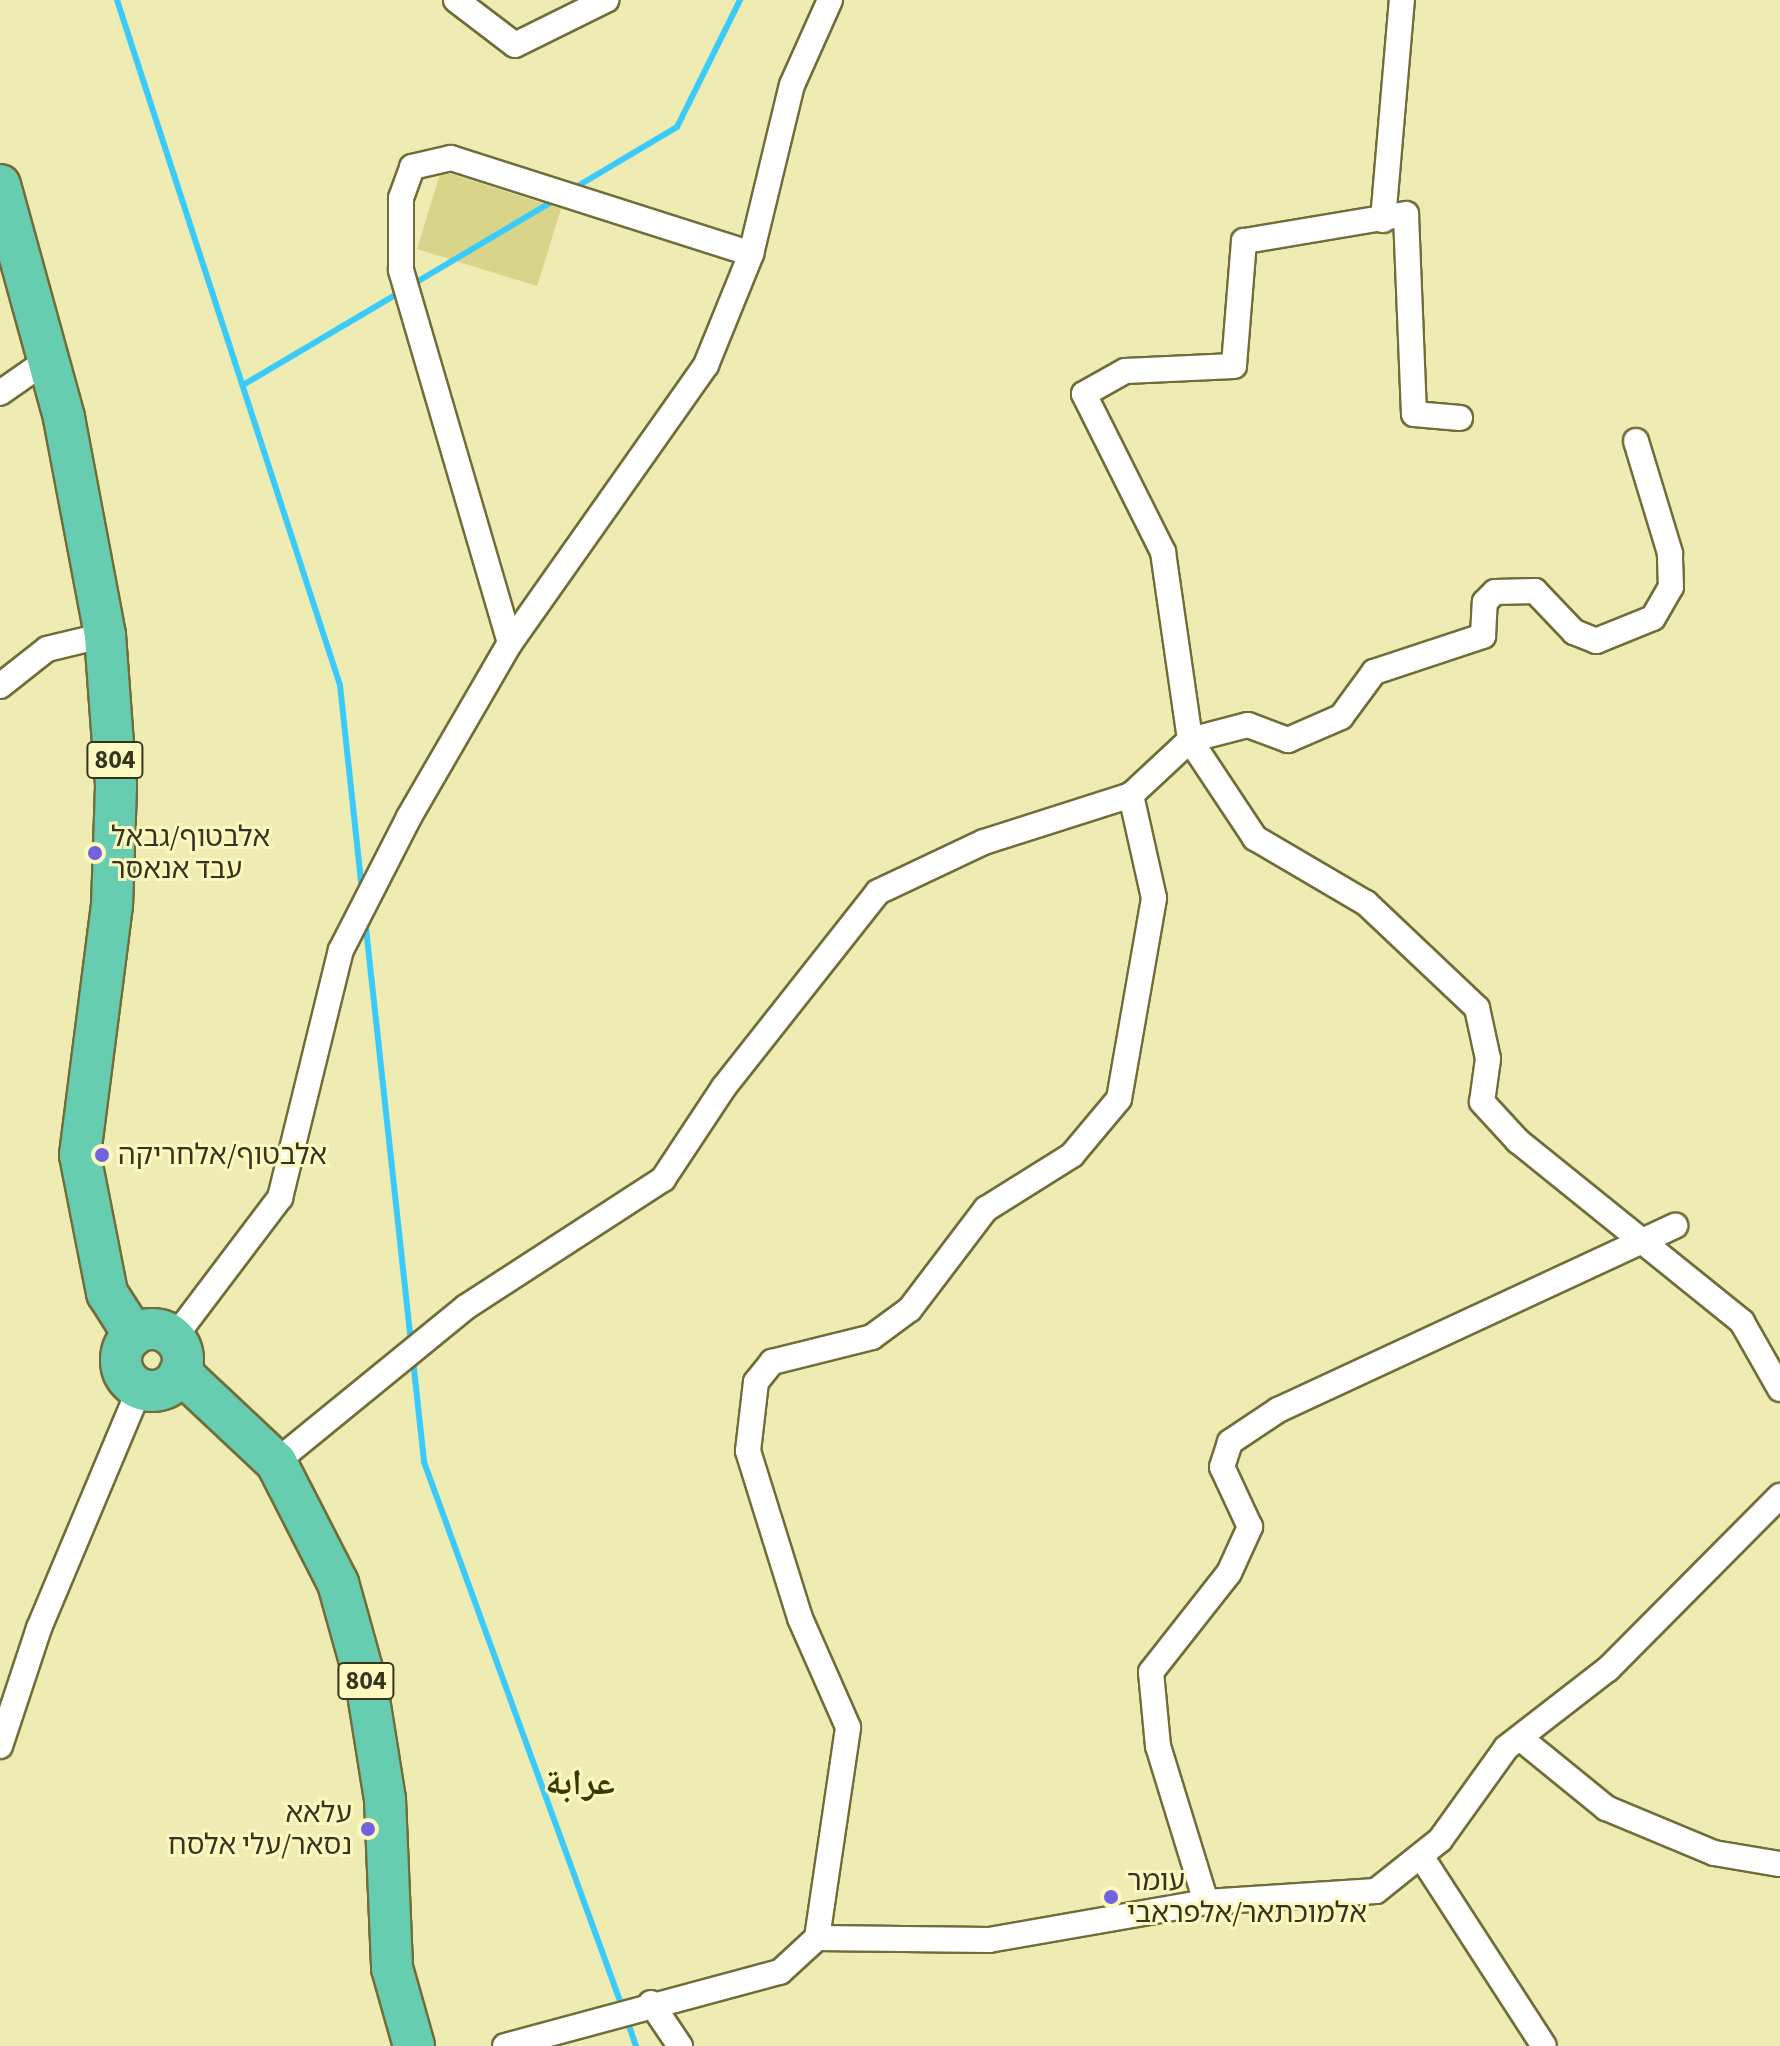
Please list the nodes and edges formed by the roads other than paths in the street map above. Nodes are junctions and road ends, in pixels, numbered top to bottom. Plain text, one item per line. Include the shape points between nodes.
1 (456, 0) edge
2 (606, 0) edge
3 (830, 0) edge
4 (1402, 0) edge
5 (0, 185) edge
6 (1383, 220) junction
7 (751, 254) junction
8 (49, 359) junction
9 (0, 393) edge
10 (1460, 418) dead end
11 (1636, 441) dead end
12 (105, 635) junction
13 (510, 643) junction
14 (0, 686) edge
15 (1190, 740) junction
16 (1131, 795) junction
17 (1675, 1226) dead end
18 (1646, 1240) junction
19 (134, 1335) junction
20 (177, 1355) junction
21 (140, 1388) junction
22 (1780, 1389) edge
23 (276, 1462) junction
24 (1780, 1496) edge
25 (11, 1681) edge
26 (1520, 1738) junction
27 (0, 1746) edge
28 (1421, 1856) junction
29 (1780, 1864) edge
30 (1206, 1902) junction
31 (817, 1938) junction
32 (651, 2003) junction
33 (414, 2046) edge
34 (505, 2046) edge
35 (680, 2046) edge
36 (1544, 2046) edge

1 - 2 street via 515,45
3 - 7 street via 792,85
4 - 6 street
5 - 8 main road, 804
6 - 10 street via 1406,214 1414,414
6 - 15 street via 1244,241 1234,366 1125,371 1084,394 1163,552
7 - 13 street via 706,365
7 - 13 street via 451,158 412,167 401,198 401,270
8 - 9 street
8 - 12 main road, 804
11 - 15 street via 1670,553 1671,587 1653,618 1596,641 1574,632 1535,591 1495,592 1485,602 1483,636 1374,672 1341,717 1288,740 1248,725
12 - 14 street via 47,649
12 - 19 main road, 804 via 116,786 112,905 80,1155 107,1293
13 - 20 street via 341,950 280,1198
15 - 16 street
15 - 18 street via 1255,838 1366,903 1477,1008 1488,1059 1482,1102 1518,1141
16 - 23 street via 984,842 878,892 724,1087 663,1179 466,1307
16 - 31 street via 1154,898 1119,1099 1072,1155 986,1209 910,1309 872,1337 772,1362 756,1382 748,1451 800,1618 848,1727
17 - 18 street
18 - 22 street via 1742,1322
18 - 30 street via 1278,1410 1230,1442 1222,1467 1250,1527 1229,1573 1151,1672 1158,1746
19 - 20 main road via 150,1329
19 - 21 main road via 121,1359
20 - 21 main road via 168,1386
20 - 23 main road, 804
21 - 25 street
23 - 33 main road, 804 via 338,1583 367,1687 385,1799 392,1968
24 - 26 street via 1608,1669
25 - 27 street
26 - 28 street
26 - 29 street via 1606,1808 1714,1853
28 - 30 street via 1376,1891
28 - 36 street
30 - 31 street via 989,1940
31 - 32 street via 780,1972
32 - 34 street
32 - 35 street

